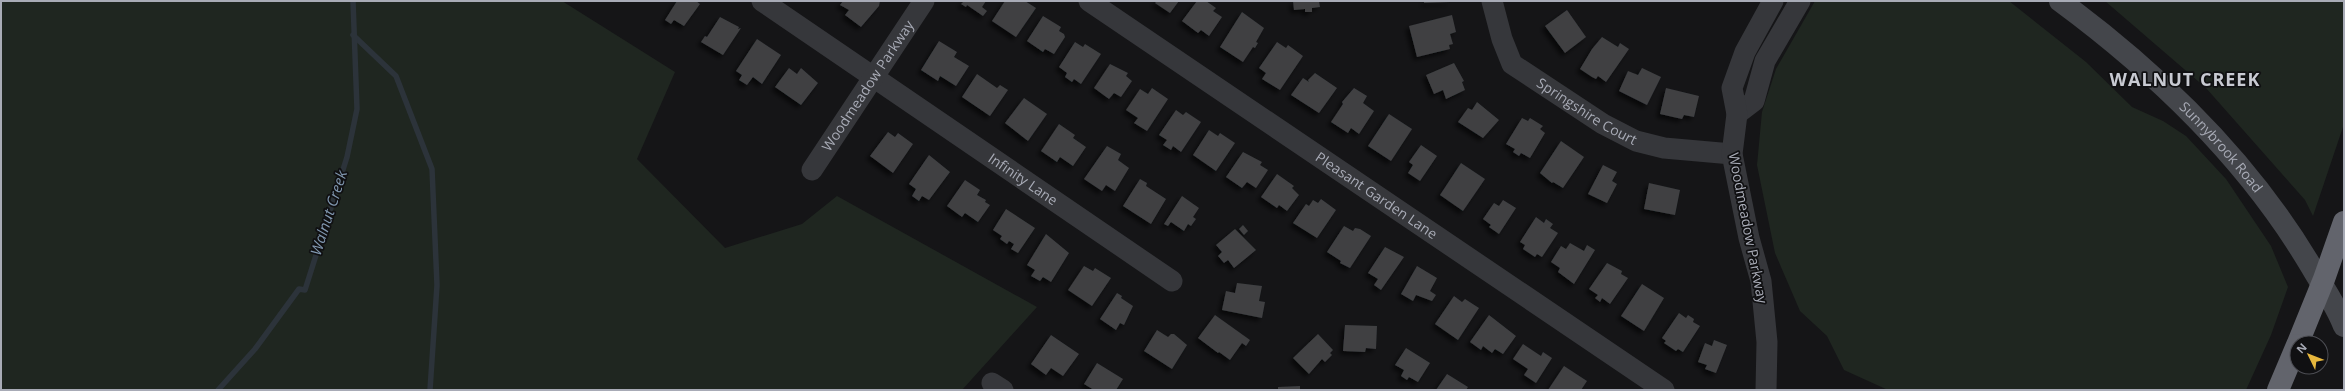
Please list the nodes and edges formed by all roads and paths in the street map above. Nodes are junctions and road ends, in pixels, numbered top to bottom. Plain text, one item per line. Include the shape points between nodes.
1 (762, 1) edge
2 (924, 1) edge
3 (1088, 1) edge
4 (1492, 1) edge
5 (1773, 1) edge
6 (2060, 1) edge
7 (1792, 4) edge
8 (873, 78) junction
9 (1737, 114) junction
10 (1732, 154) junction
11 (812, 170) dead end
12 (2344, 222) edge
13 (1172, 281) dead end
14 (2344, 326) edge
15 (2301, 335) edge
16 (2289, 363) edge
17 (1664, 390) edge
18 (1766, 390) edge
19 (2278, 390) edge

1 - 8 street, Infinity Lane
2 - 8 street, Woodmeadow Parkway
3 - 17 street, Pleasant Garden Lane
4 - 10 street, Springshire Court via 1502,40 1512,64 1603,124 1636,141 1664,148
5 - 9 street, Woodmeadow Parkway via 1745,52 1732,88
6 - 14 main road, Sunnybrook Road via 2152,74 2225,148 2293,236
7 - 9 street via 1765,61 1754,101
8 - 11 street, Woodmeadow Parkway
8 - 13 street, Infinity Lane
9 - 10 street, Woodmeadow Parkway
10 - 18 street, Woodmeadow Parkway via 1760,281 1767,342
12 - 15 highway
16 - 19 highway

